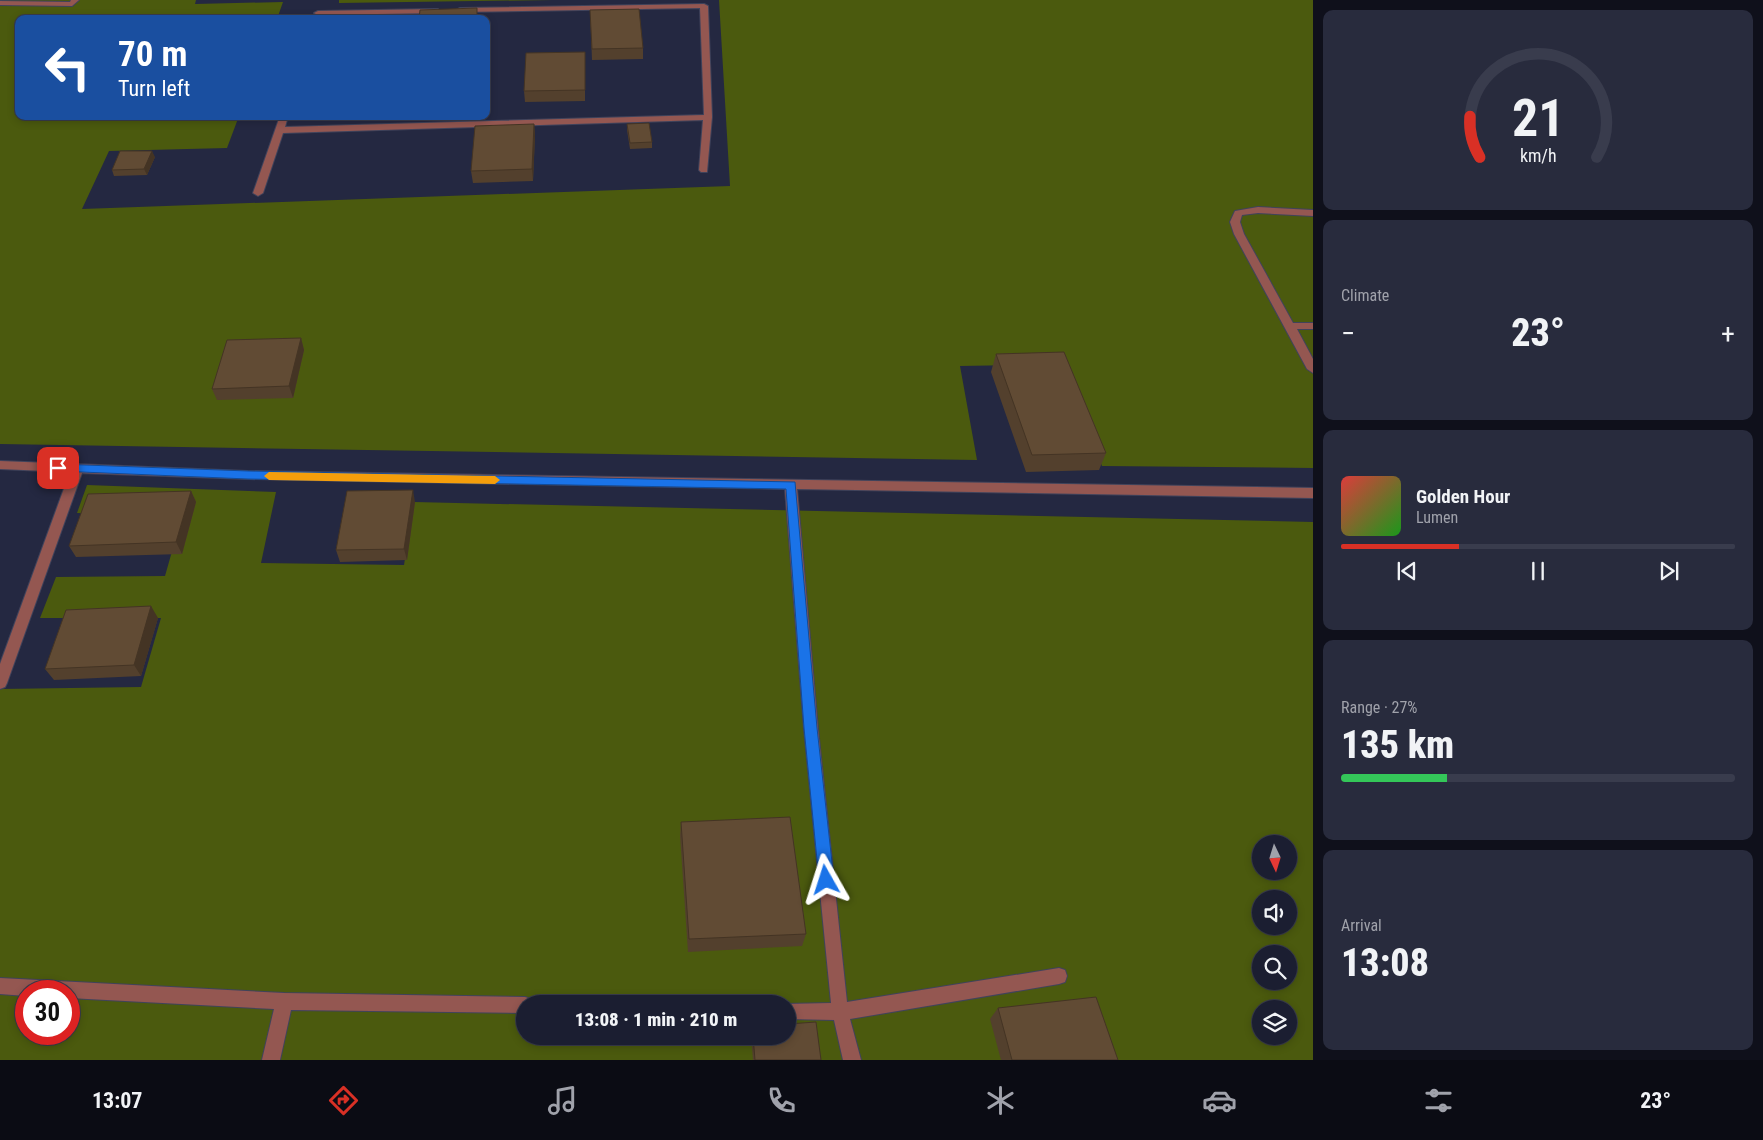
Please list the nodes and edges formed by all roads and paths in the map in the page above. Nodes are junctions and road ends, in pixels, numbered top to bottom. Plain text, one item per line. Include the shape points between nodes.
1 (75, 0) edge
2 (0, 4) edge
3 (318, 13) edge
4 (708, 118) junction
5 (283, 120) edge
6 (279, 130) junction
7 (704, 170) dead end
8 (258, 193) dead end
9 (1313, 213) edge
10 (1289, 326) junction
11 (1313, 326) edge
12 (1313, 369) edge
13 (0, 465) edge
14 (78, 468) junction
15 (791, 485) junction
16 (1313, 493) edge
17 (0, 683) edge
18 (1059, 976) dead end
19 (0, 986) edge
20 (284, 1000) junction
21 (516, 1006) edge
22 (796, 1011) edge
23 (840, 1012) junction
24 (271, 1060) edge
25 (852, 1060) edge

1 - 2 street via 72,4
3 - 4 street via 704,6
4 - 6 street
4 - 7 street
5 - 6 street
6 - 8 street
9 - 10 street via 1258,210 1238,213 1235,222
10 - 11 street
10 - 12 street
13 - 14 street
14 - 15 street via 248,475
14 - 17 street
15 - 16 street
15 - 23 street via 810,728
18 - 23 street
19 - 20 street
20 - 21 street
20 - 24 street
22 - 23 street
23 - 25 street

